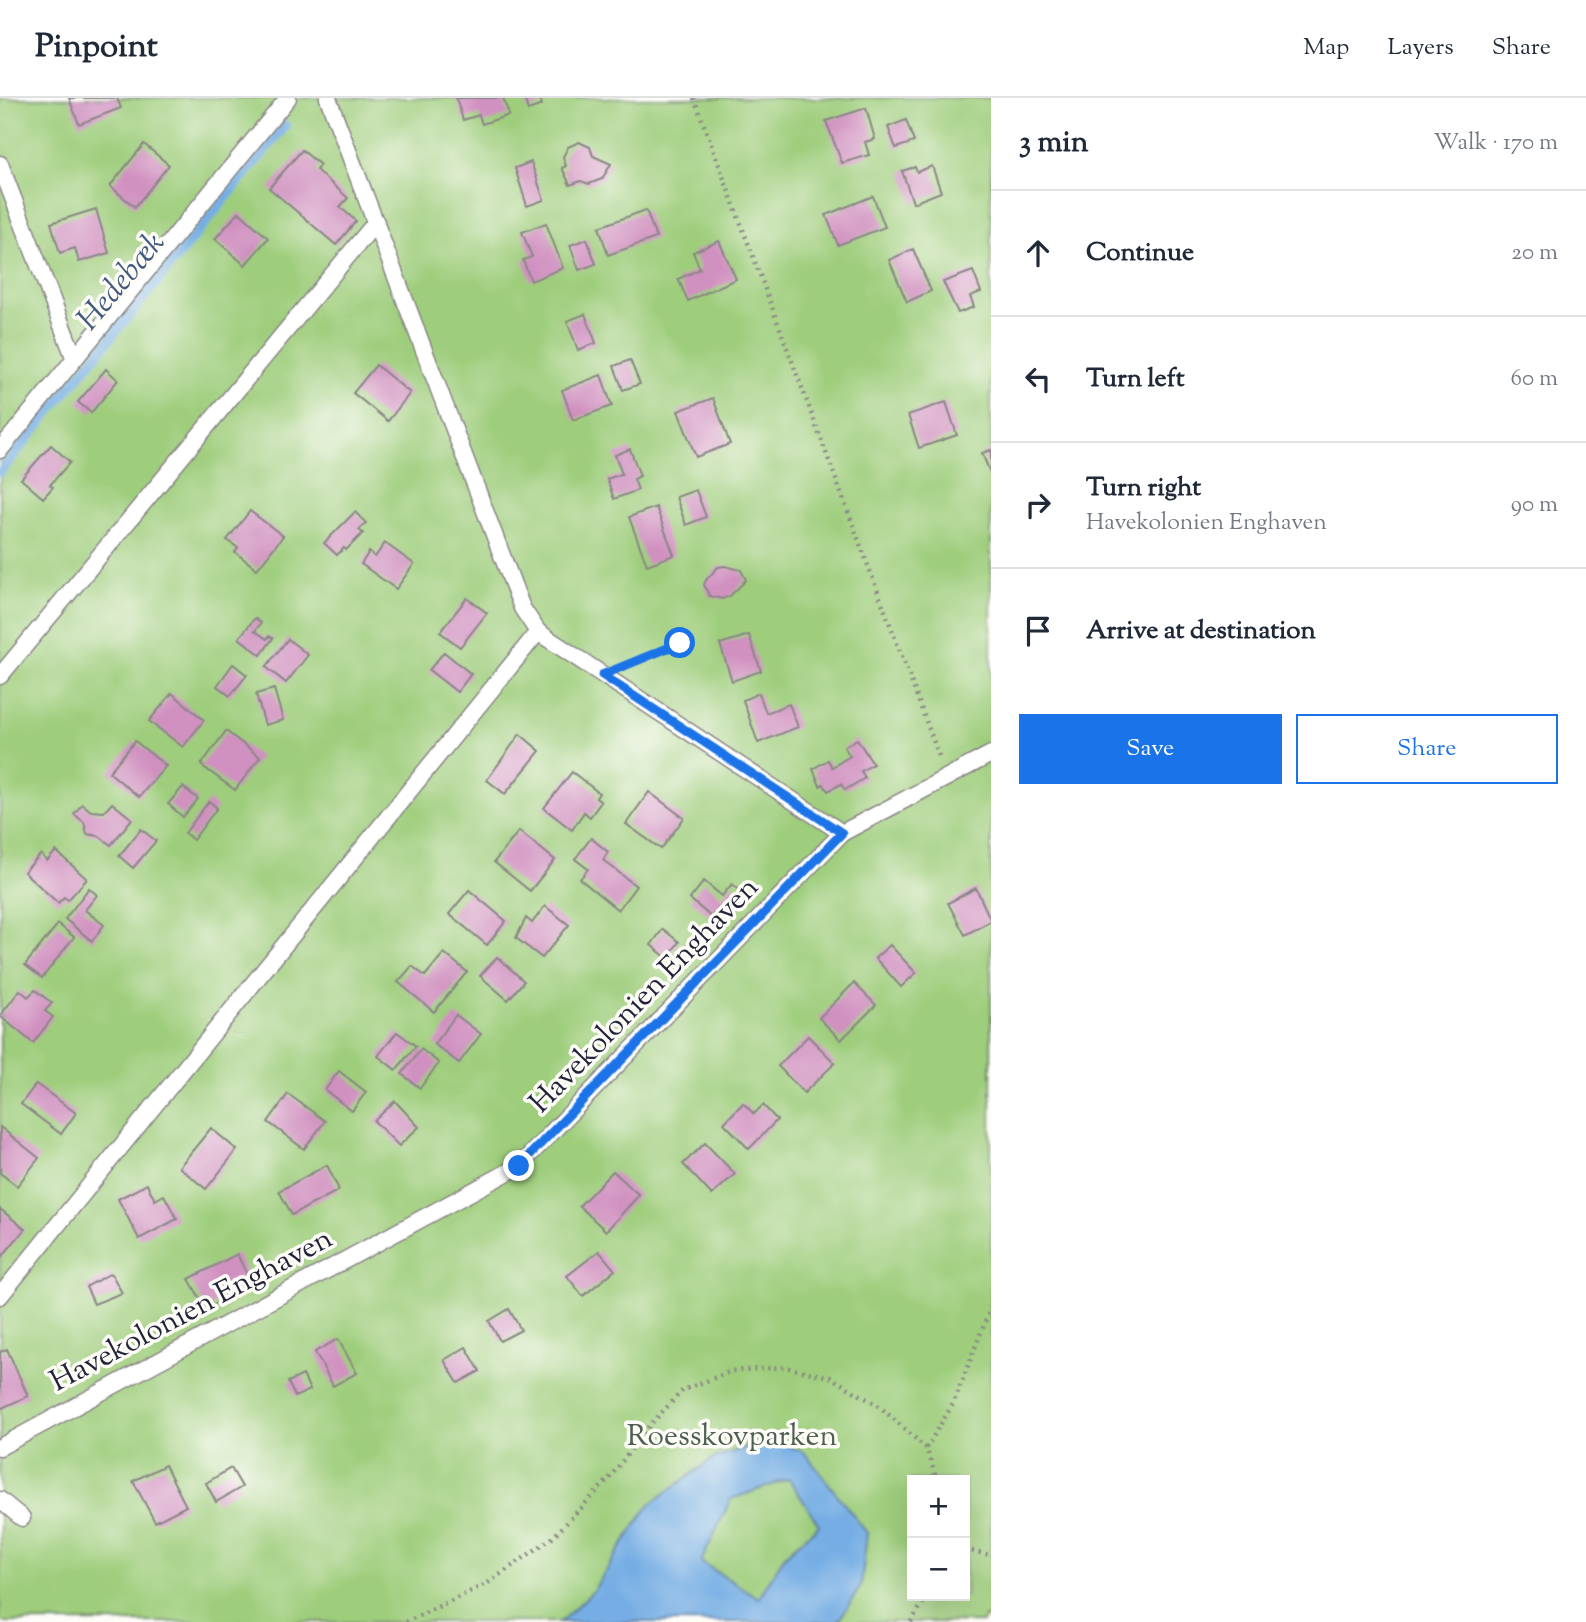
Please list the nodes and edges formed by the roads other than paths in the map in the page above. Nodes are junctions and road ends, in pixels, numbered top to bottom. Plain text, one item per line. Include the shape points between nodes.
1 (288, 98) edge
2 (328, 98) edge
3 (0, 164) edge
4 (376, 222) junction
5 (74, 357) junction
6 (0, 450) edge
7 (538, 632) junction
8 (0, 676) edge
9 (991, 754) edge
10 (842, 833) junction
11 (0, 1296) edge
12 (0, 1447) edge
13 (0, 1500) edge
14 (22, 1518) dead end

1 - 5 lane
2 - 4 lane
3 - 5 lane
4 - 7 lane via 522,608
4 - 8 lane
5 - 6 lane
7 - 10 lane
7 - 11 lane
9 - 10 lane, Havekolonien Enghaven
10 - 12 lane, Havekolonien Enghaven via 519,1166
13 - 14 lane

